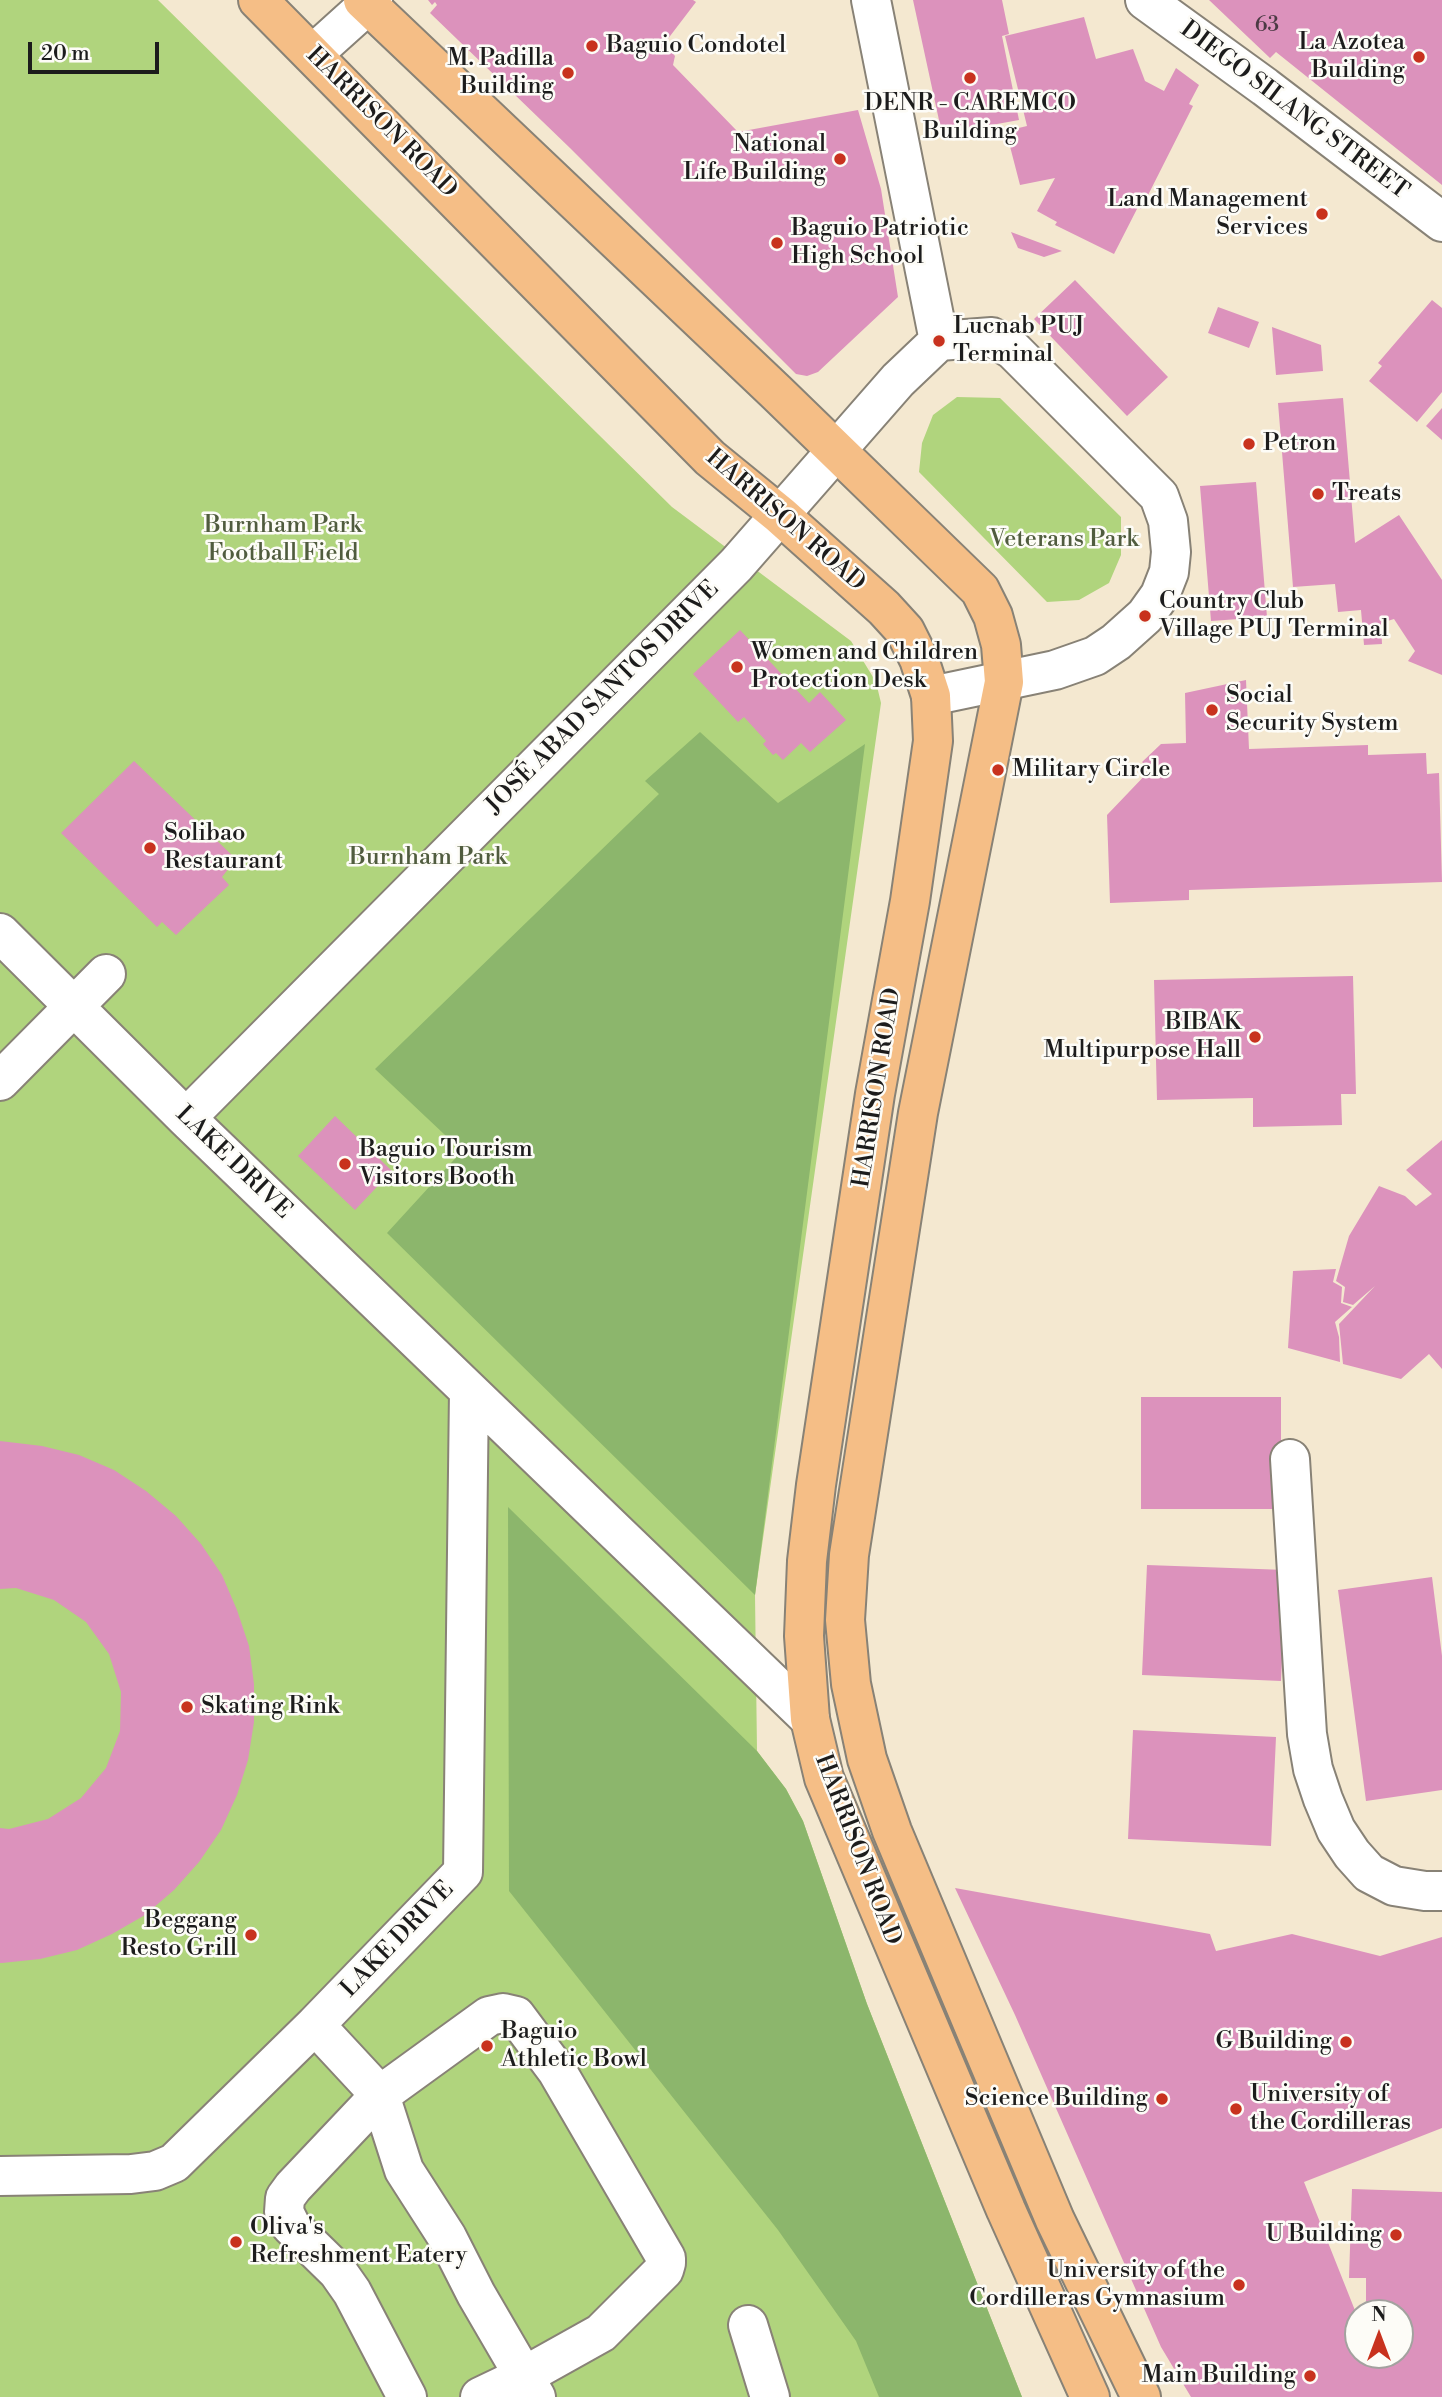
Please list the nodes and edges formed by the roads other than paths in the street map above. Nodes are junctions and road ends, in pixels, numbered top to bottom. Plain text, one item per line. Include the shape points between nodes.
1 (258, 0) edge
2 (872, 0) edge
3 (1145, 0) edge
4 (368, 2) edge
5 (313, 54) junction
6 (1442, 222) edge
7 (939, 341) junction
8 (837, 451) junction
9 (780, 515) junction
10 (1004, 682) junction
11 (931, 696) junction
12 (0, 933) edge
13 (106, 974) dead end
14 (64, 1017) junction
15 (0, 1081) edge
16 (186, 1118) junction
17 (469, 1391) junction
18 (1290, 1459) dead end
19 (810, 1719) junction
20 (1442, 1891) edge
21 (315, 2025) junction
22 (380, 2095) junction
23 (0, 2176) edge
24 (748, 2325) dead end
25 (530, 2387) edge
26 (407, 2397) edge
27 (480, 2397) edge
28 (770, 2397) edge
29 (1090, 2397) edge
30 (1141, 2397) edge

1 - 5 highway, HARRISON ROAD
2 - 7 street
3 - 6 street, DIEGO SILANG STREET
4 - 5 street
4 - 8 highway, HARRISON ROAD
5 - 9 highway, HARRISON ROAD via 710,458
7 - 8 street, JOSÉ ABAD SANTOS DRIVE via 898,380
7 - 10 street via 992,337 1013,350 1159,496 1168,521 1169,572 1145,616 1095,656
8 - 9 street, JOSÉ ABAD SANTOS DRIVE
8 - 10 highway, HARRISON ROAD via 980,590 1002,645
9 - 11 highway, HARRISON ROAD via 905,631
9 - 16 street, JOSÉ ABAD SANTOS DRIVE via 736,565
10 - 11 street
10 - 30 highway, HARRISON ROAD via 918,1113 851,1541 845,1619 851,1684 867,1759 892,1831 1055,2220
11 - 19 highway, HARRISON ROAD via 932,754 873,1107 810,1536 804,1636
12 - 14 street, LAKE DRIVE
13 - 14 street
14 - 15 street
14 - 16 street, LAKE DRIVE
16 - 17 street, LAKE DRIVE
17 - 19 street, LAKE DRIVE
17 - 21 street, LAKE DRIVE via 463,1872
18 - 20 street via 1307,1734 1323,1799 1341,1838 1369,1873 1394,1886
19 - 29 highway, HARRISON ROAD via 824,1778 1000,2198
21 - 22 street
21 - 23 street, LAKE DRIVE via 174,2163 131,2174
22 - 25 street via 404,2170 447,2237
22 - 25 street via 489,2016 516,2016 557,2071 666,2259 664,2270 601,2333
22 - 26 street via 293,2186 285,2198 284,2212 291,2226 352,2292
24 - 28 street
25 - 27 street

